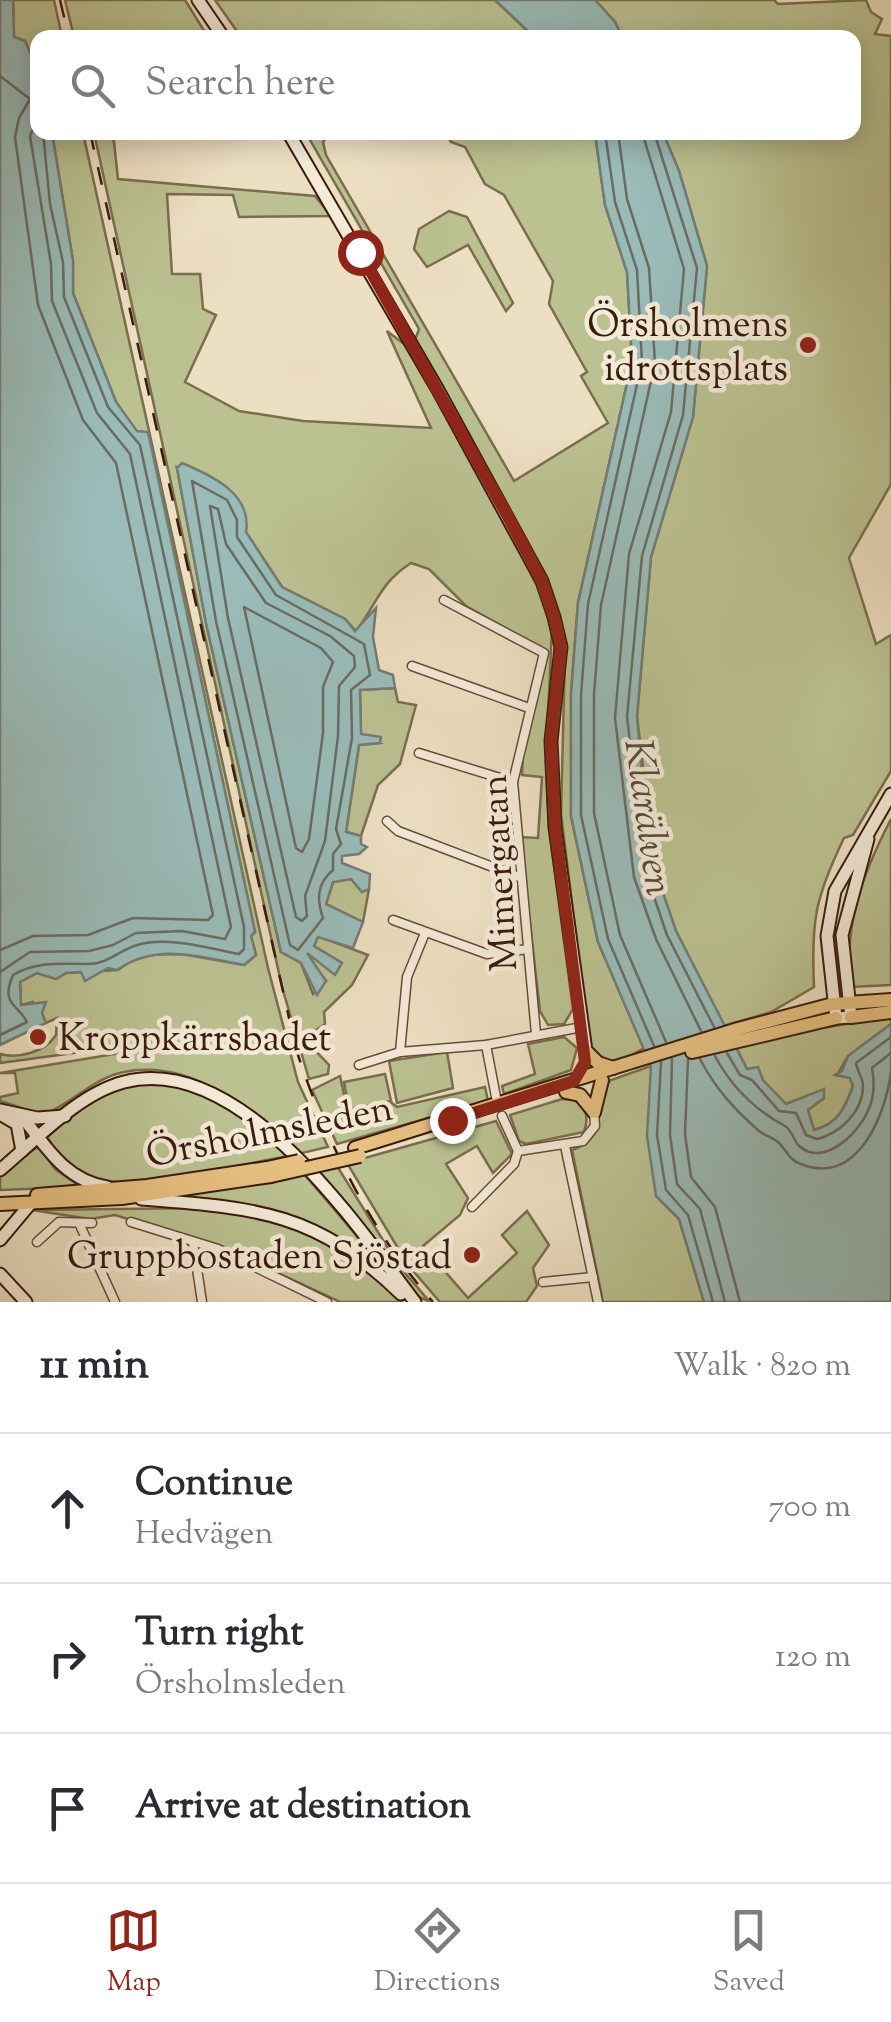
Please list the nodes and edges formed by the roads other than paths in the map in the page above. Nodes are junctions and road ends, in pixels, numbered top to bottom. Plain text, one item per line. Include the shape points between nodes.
1 (198, 0) edge
2 (219, 30) edge
3 (293, 140) edge
4 (444, 600) dead end
5 (412, 666) dead end
6 (530, 708) junction
7 (419, 753) dead end
8 (513, 782) junction
9 (891, 794) edge
10 (387, 821) dead end
11 (868, 839) junction
12 (519, 877) junction
13 (393, 920) dead end
14 (425, 933) junction
15 (528, 949) junction
16 (891, 1000) edge
17 (849, 1010) junction
18 (834, 1011) junction
19 (885, 1012) edge
20 (582, 1027) junction
21 (536, 1034) junction
22 (486, 1045) junction
23 (586, 1051) junction
24 (400, 1052) junction
25 (637, 1064) junction
26 (359, 1065) dead end
27 (613, 1068) junction
28 (602, 1080) junction
29 (570, 1086) junction
30 (496, 1097) dead end
31 (0, 1112) edge
32 (594, 1112) junction
33 (21, 1115) junction
34 (65, 1116) junction
35 (502, 1116) dead end
36 (40, 1138) junction
37 (566, 1146) junction
38 (518, 1151) junction
39 (22, 1152) junction
40 (0, 1170) edge
41 (119, 1193) junction
42 (0, 1196) edge
43 (30, 1203) junction
44 (0, 1204) edge
45 (472, 1207) dead end
46 (92, 1222) dead end
47 (131, 1222) dead end
48 (79, 1224) junction
49 (0, 1240) edge
50 (37, 1242) dead end
51 (193, 1242) junction
52 (0, 1274) edge
53 (593, 1277) junction
54 (544, 1282) dead end
55 (26, 1302) edge
56 (115, 1302) edge
57 (202, 1302) edge
58 (327, 1302) edge
59 (412, 1302) edge
60 (598, 1302) edge

1 - 2 street
3 - 20 street via 455,420 542,581 554,617 561,647 551,741 555,827
4 - 6 street, Mimergatan via 544,653
5 - 6 street
6 - 8 street, Mimergatan
7 - 8 street
8 - 12 street, Mimergatan
9 - 11 street
10 - 12 street via 398,832
11 - 17 street via 842,935
11 - 18 street via 835,890 827,936
12 - 15 street, Mimergatan
13 - 14 street
14 - 15 street via 487,954
14 - 24 street via 408,977
15 - 21 street, Mimergatan
16 - 17 main road, Örsholmsleden
17 - 18 main road, Örsholmsleden
17 - 19 main road, Örsholmsleden
18 - 25 main road, Örsholmsleden
20 - 21 street
20 - 23 street
21 - 22 street
22 - 24 street
22 - 30 street
23 - 27 main road
23 - 29 main road
24 - 26 street
25 - 27 main road, Örsholmsleden
25 - 28 main road, Örsholmsleden
27 - 29 main road, Örsholmsleden
28 - 29 main road, Örsholmsleden
28 - 32 main road
29 - 32 main road
29 - 41 main road, Örsholmsleden, bridge via 358,1152
31 - 33 street
31 - 39 street via 17,1124
32 - 37 street via 592,1133
33 - 34 street
33 - 36 street
34 - 36 street
34 - 59 street via 105,1089 138,1079 178,1080 219,1096 306,1169
35 - 38 street
36 - 39 street
36 - 41 street via 73,1176
37 - 38 street
37 - 53 street
38 - 45 street via 514,1164
39 - 40 street
41 - 42 main road, Örsholmsleden
41 - 43 main road, Örsholmsleden
41 - 59 street via 243,1208 301,1223 350,1249
43 - 44 main road, Örsholmsleden
43 - 49 street
46 - 48 street
47 - 51 street
48 - 50 street via 59,1222
48 - 56 street
51 - 57 street
51 - 58 street
52 - 55 street
53 - 54 street
53 - 60 street

